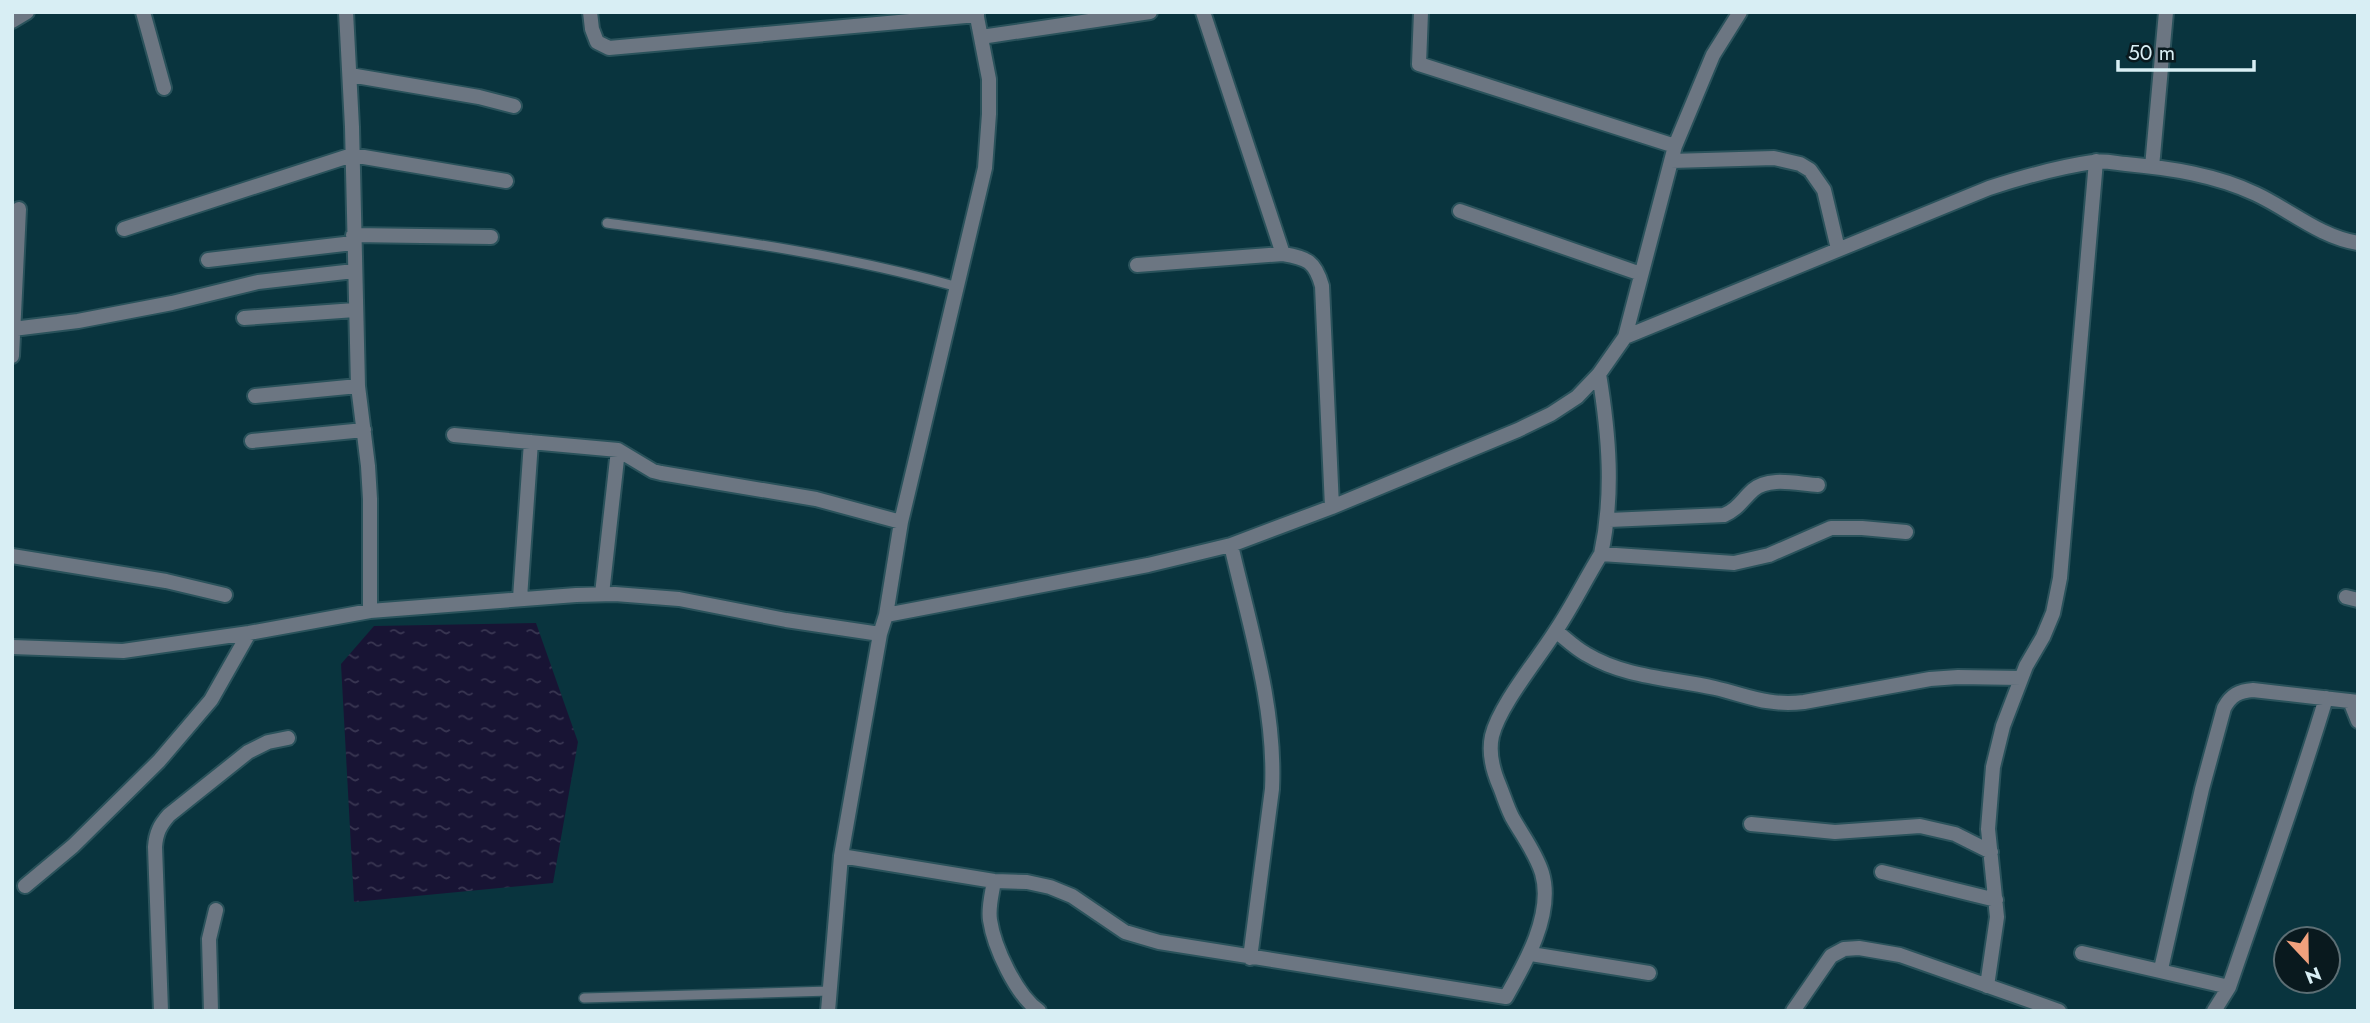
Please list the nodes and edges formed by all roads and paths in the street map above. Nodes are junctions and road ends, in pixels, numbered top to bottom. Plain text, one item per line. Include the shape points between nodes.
1 (27, 12) edge
2 (143, 12) edge
3 (346, 12) edge
4 (590, 12) edge
5 (1150, 12) edge
6 (1203, 12) edge
7 (1421, 12) edge
8 (1740, 12) edge
9 (2166, 12) edge
10 (976, 14) edge
11 (12, 21) edge
12 (981, 37) junction
13 (350, 75) junction
14 (164, 88) dead end
15 (514, 106) dead end
16 (1675, 146) junction
17 (352, 155) junction
18 (1671, 161) junction
19 (2096, 161) junction
20 (2152, 167) junction
21 (506, 181) dead end
22 (19, 209) dead end
23 (1460, 211) dead end
24 (607, 223) dead end
25 (124, 229) dead end
26 (491, 237) dead end
27 (353, 239) junction
28 (2358, 243) edge
29 (1838, 249) junction
30 (1283, 254) junction
31 (208, 260) dead end
32 (1138, 265) dead end
33 (354, 271) junction
34 (1641, 274) junction
35 (958, 287) junction
36 (355, 310) junction
37 (244, 318) dead end
38 (13, 329) edge
39 (1625, 337) junction
40 (12, 356) edge
41 (1599, 374) junction
42 (358, 386) junction
43 (255, 396) dead end
44 (364, 429) junction
45 (454, 435) dead end
46 (252, 441) dead end
47 (531, 442) junction
48 (618, 450) junction
49 (1818, 485) dead end
50 (1332, 507) junction
51 (1609, 520) junction
52 (901, 522) junction
53 (1906, 532) dead end
54 (1231, 545) junction
55 (1601, 554) junction
56 (12, 556) edge
57 (602, 594) junction
58 (225, 595) dead end
59 (520, 598) junction
60 (370, 611) junction
61 (886, 615) junction
62 (1556, 631) junction
63 (249, 633) junction
64 (880, 634) junction
65 (12, 647) edge
66 (2021, 678) junction
67 (2326, 698) junction
68 (2354, 701) edge
69 (2358, 721) edge
70 (288, 738) dead end
71 (1751, 824) dead end
72 (1991, 852) junction
73 (841, 856) junction
74 (1882, 872) dead end
75 (994, 881) junction
76 (25, 886) dead end
77 (1997, 900) junction
78 (216, 910) dead end
79 (2082, 953) dead end
80 (1531, 954) junction
81 (1250, 958) junction
82 (2161, 969) junction
83 (1649, 973) dead end
84 (1987, 986) junction
85 (2229, 987) junction
86 (830, 991) junction
87 (1506, 997) junction
88 (584, 998) dead end
89 (161, 1011) edge
90 (211, 1011) edge
91 (828, 1011) edge
92 (1039, 1011) edge
93 (1499, 1011) edge
94 (1793, 1011) edge
95 (2059, 1011) edge
96 (2214, 1011) edge

1 - 11 street
2 - 14 street
3 - 13 street
4 - 10 street via 597,42 609,48
5 - 12 street
6 - 30 street
7 - 16 street via 1419,64
8 - 16 street via 1713,55
9 - 20 street
10 - 12 street
12 - 35 street via 989,79 985,168
13 - 15 street
13 - 17 street
16 - 18 street
17 - 21 street
17 - 25 street
17 - 27 street
18 - 29 street via 1774,158 1800,164 1824,190
18 - 34 street
19 - 20 street
19 - 29 street via 1989,188
19 - 66 street via 2060,578 2053,613
20 - 28 street via 2245,189 2325,233
22 - 38 street
23 - 34 street
24 - 35 lane via 844,258
26 - 27 street
27 - 31 street
27 - 33 street
29 - 39 street
30 - 32 street
30 - 50 street via 1312,264 1322,286
33 - 36 street
33 - 38 street via 293,276 78,321
34 - 39 street
35 - 52 street
36 - 37 street
36 - 42 street
38 - 40 street
39 - 41 street
41 - 50 street via 1552,414
41 - 51 street via 1609,448
42 - 43 street
42 - 44 street
44 - 46 street
44 - 60 street via 370,499
45 - 47 street
47 - 48 street
47 - 59 street
48 - 52 street via 653,471 816,499
48 - 57 street
49 - 51 street via 1762,485 1724,515
50 - 54 street
51 - 55 street
52 - 61 street
53 - 55 street via 1831,528 1769,555 1734,563
54 - 61 street
54 - 81 street via 1263,685 1273,764
55 - 62 street
56 - 58 street
57 - 59 street
57 - 64 street via 679,599
59 - 60 street
60 - 63 street
61 - 64 street
62 - 66 street via 1584,653 1629,672 1764,702 1804,702 1930,679
62 - 80 street via 1500,717 1490,750 1511,815 1542,874 1544,904
63 - 65 street via 123,651
63 - 76 street via 211,700 159,761
64 - 73 street
66 - 72 street via 1993,767 1988,829
67 - 68 street
67 - 82 street via 2253,690 2230,698 2202,789
67 - 85 street
68 - 69 street
70 - 89 street via 247,752 160,826 155,847
71 - 72 street via 1835,832 1920,826 1955,835
72 - 77 street
73 - 75 street
73 - 86 street
74 - 77 street
75 - 81 street via 1050,887 1140,938
75 - 92 street via 989,907 994,938 1005,965
77 - 84 street
78 - 90 street via 209,939
79 - 82 street
80 - 83 street
80 - 87 street
81 - 87 street
82 - 85 street
84 - 94 street via 1899,955 1859,948 1831,956
84 - 95 street
85 - 96 street
86 - 88 lane
86 - 91 street
87 - 93 street

